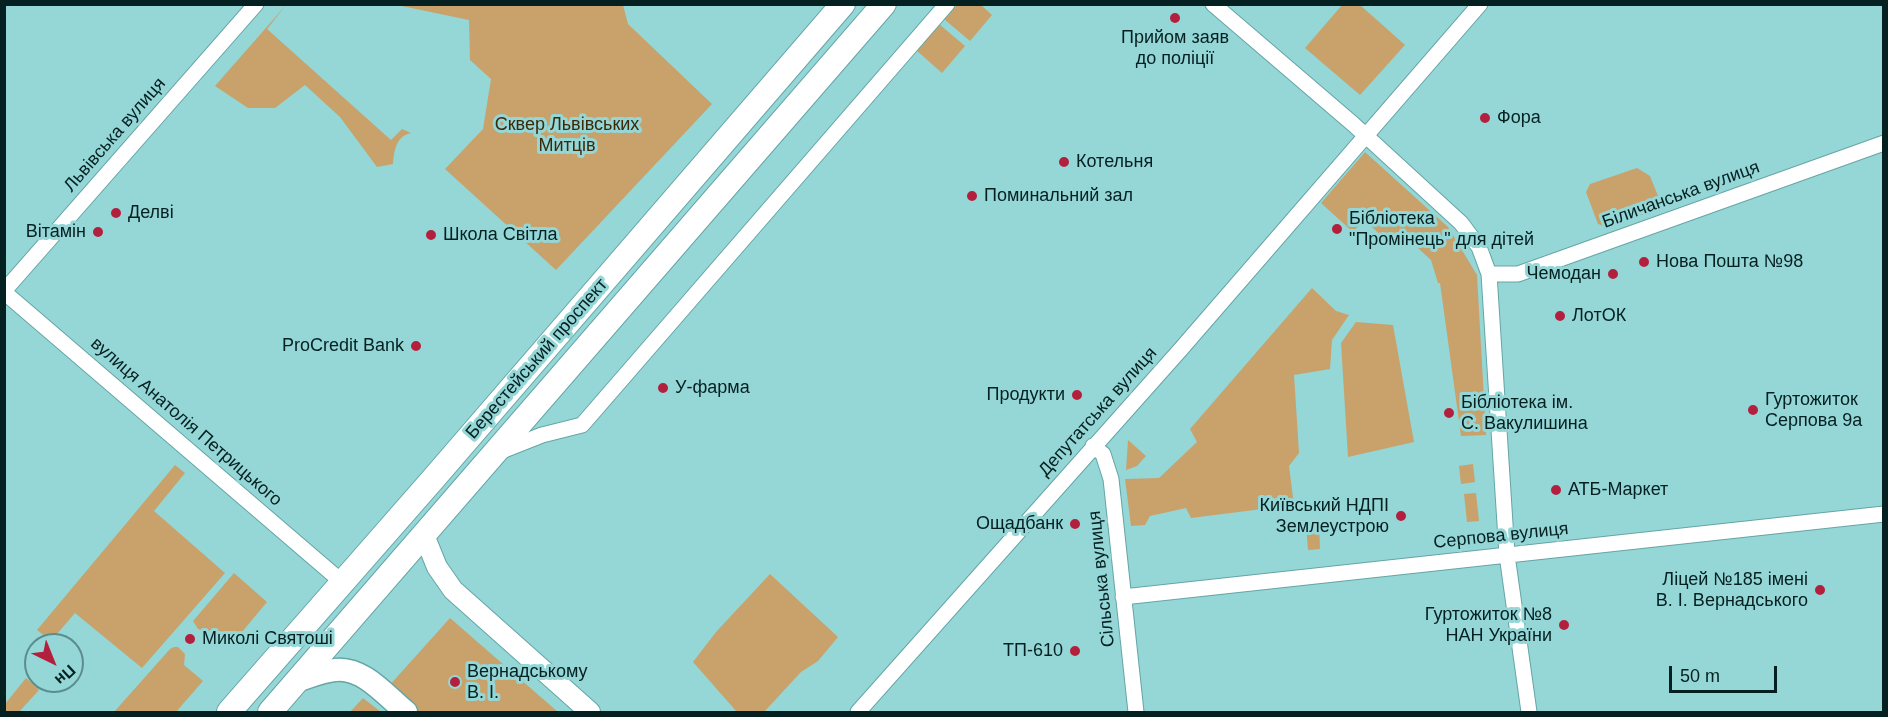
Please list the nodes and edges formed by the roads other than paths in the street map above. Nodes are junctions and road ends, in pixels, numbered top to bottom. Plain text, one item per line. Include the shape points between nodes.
1 (256, 4) edge
2 (843, 4) edge
3 (884, 4) edge
4 (946, 4) edge
5 (1213, 4) edge
6 (1480, 4) edge
7 (1366, 136) junction
8 (1884, 143) edge
9 (1489, 274) junction
10 (4, 291) edge
11 (1093, 446) junction
12 (493, 455) junction
13 (1884, 514) edge
14 (424, 535) junction
15 (1507, 555) junction
16 (342, 582) junction
17 (1123, 597) junction
18 (299, 680) junction
19 (229, 712) edge
20 (270, 712) edge
21 (406, 712) edge
22 (590, 712) edge
23 (858, 712) edge
24 (1136, 712) edge
25 (1529, 712) edge

1 - 10 street, Львівська вулиця
2 - 16 main road, Берестейський проспект
3 - 12 main road, Берестейський проспект
4 - 12 street, Берестейський проспект via 582,425 542,435
5 - 7 street
6 - 7 street, Депутатська вулиця
7 - 9 street via 1461,223 1479,247
7 - 11 street, Депутатська вулиця
8 - 9 street, Біличанська вулиця via 1518,274
9 - 15 street
10 - 16 street, вулиця Анатолія Петрицького
11 - 17 street, Сільська вулиця via 1103,454 1111,478
11 - 23 street, Депутатська вулиця
12 - 14 main road, Берестейський проспект
13 - 15 street, Серпова вулиця
14 - 18 main road, Берестейський проспект
14 - 22 street via 437,567 453,590
15 - 17 street, Серпова вулиця
15 - 25 street
16 - 19 main road, Берестейський проспект
17 - 24 street, Сільська вулиця
18 - 20 main road, Берестейський проспект
18 - 21 main road via 338,669 354,672

